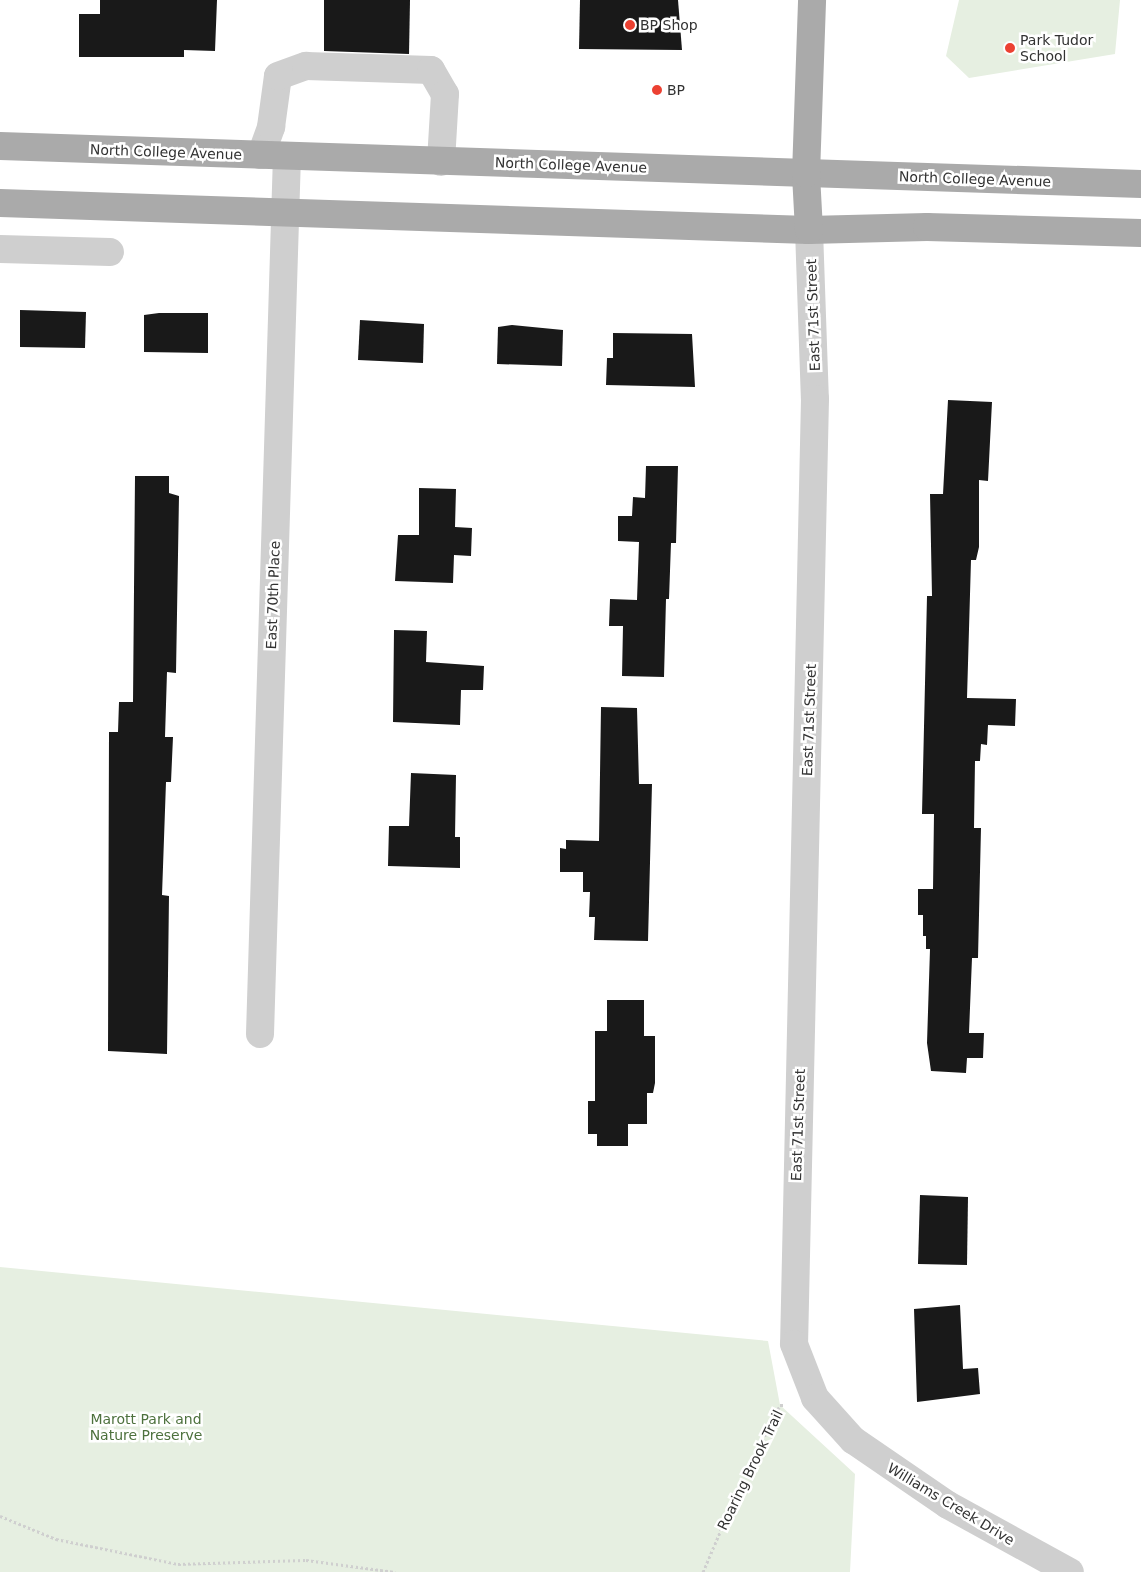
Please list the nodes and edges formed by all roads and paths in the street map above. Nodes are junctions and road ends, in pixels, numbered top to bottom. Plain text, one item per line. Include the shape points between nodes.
1 (812, 0) edge
2 (0, 146) edge
3 (274, 156) junction
4 (441, 162) junction
5 (806, 174) junction
6 (1141, 184) edge
7 (0, 203) edge
8 (285, 213) junction
9 (809, 230) junction
10 (1141, 233) edge
11 (0, 249) edge
12 (110, 252) dead end
13 (260, 1034) dead end
14 (830, 1417) junction
15 (0, 1516) edge
16 (395, 1572) edge
17 (703, 1572) edge
18 (1070, 1572) edge

1 - 5 main road, East 71st Street
2 - 3 main road, North College Avenue
3 - 4 main road, North College Avenue
3 - 4 street, East 70th Place via 271,127 278,76 306,66 432,70 445,94
3 - 8 street, East 70th Place
4 - 5 main road, North College Avenue
5 - 6 main road, North College Avenue
5 - 9 main road, East 71st Street
7 - 8 main road
8 - 9 main road
8 - 13 street, East 70th Place
9 - 10 main road via 927,227
9 - 14 street, East 71st Street via 815,356 813,541 792,1330 800,1367
11 - 12 street
14 - 17 path, Roaring Brook Trail via 780,1405
14 - 18 street, Williams Creek Drive via 908,1480
15 - 16 path via 56,1539 178,1564 306,1560

